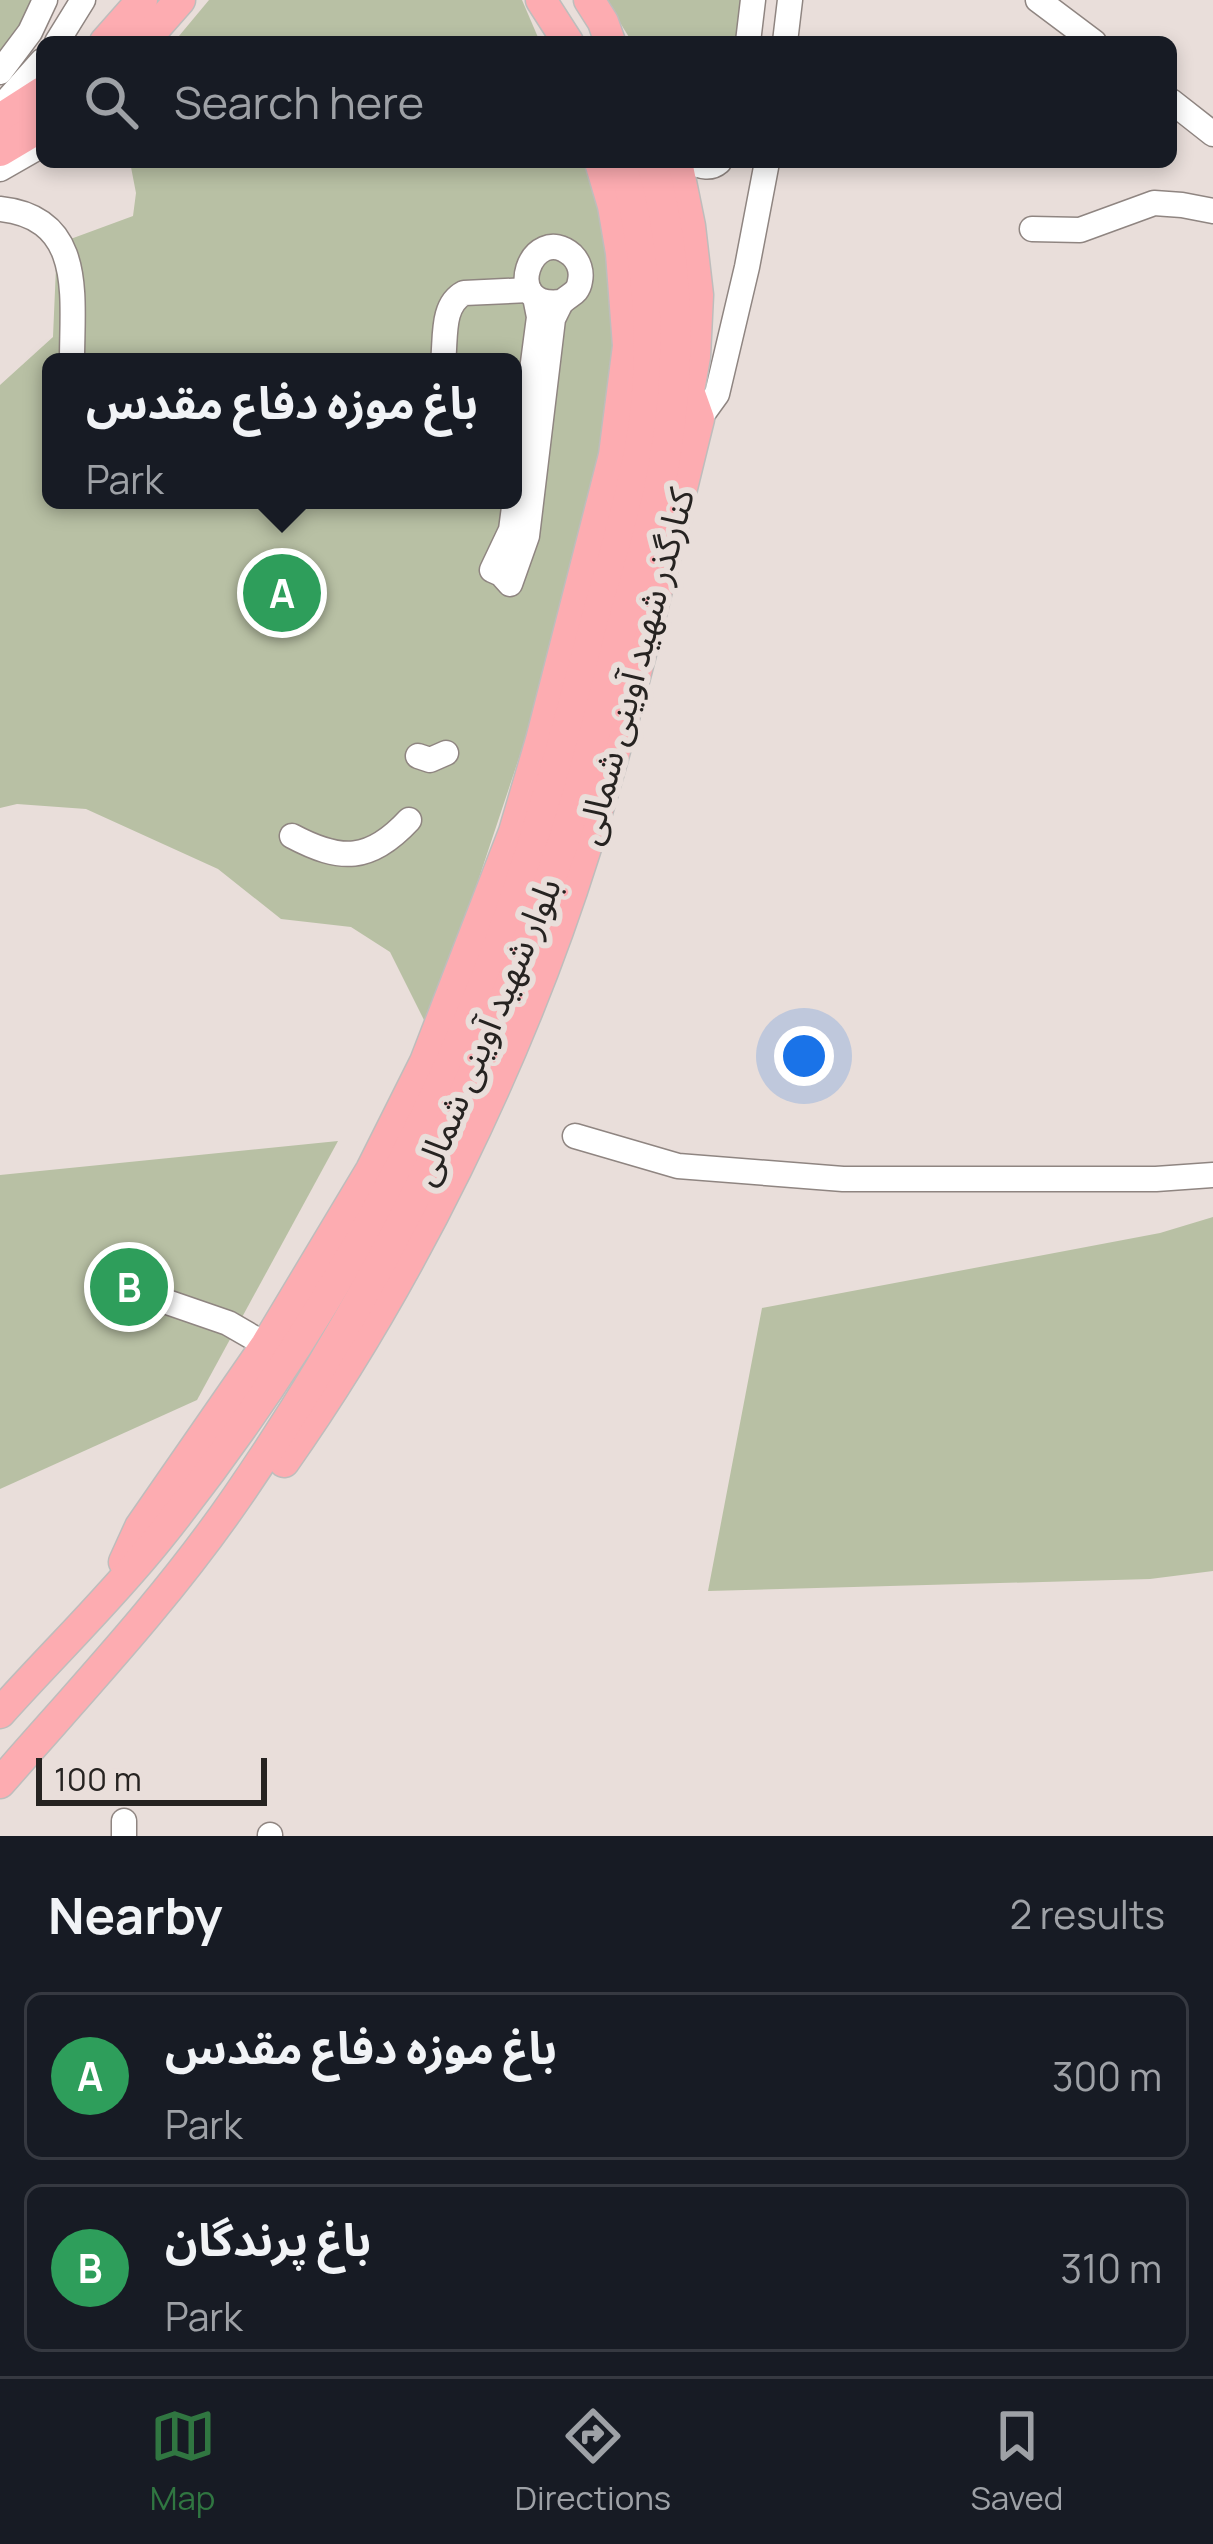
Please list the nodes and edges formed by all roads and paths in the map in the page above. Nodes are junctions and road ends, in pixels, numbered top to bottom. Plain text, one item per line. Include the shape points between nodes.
1 (45, 0) edge
2 (83, 0) edge
3 (142, 0) edge
4 (179, 0) edge
5 (753, 0) edge
6 (790, 0) edge
7 (1038, 0) edge
8 (61, 36) edge
9 (110, 36) edge
10 (148, 36) edge
11 (749, 36) edge
12 (786, 36) edge
13 (1086, 36) edge
14 (36, 69) edge
15 (0, 72) edge
16 (36, 96) edge
17 (1177, 106) edge
18 (0, 108) edge
19 (0, 119) edge
20 (36, 130) edge
21 (1213, 134) edge
22 (36, 149) edge
23 (0, 151) edge
24 (602, 168) edge
25 (625, 168) edge
26 (654, 168) edge
27 (678, 168) edge
28 (766, 168) edge
29 (0, 170) edge
30 (0, 208) edge
31 (1213, 212) edge
32 (1032, 229) dead end
33 (621, 253) junction
34 (575, 258) junction
35 (532, 294) junction
36 (561, 302) junction
37 (72, 353) edge
38 (444, 353) edge
39 (699, 419) junction
40 (522, 446) edge
41 (514, 509) edge
42 (446, 753) dead end
43 (418, 756) dead end
44 (410, 820) dead end
45 (292, 836) dead end
46 (575, 1136) dead end
47 (1213, 1175) edge
48 (170, 1303) dead end
49 (266, 1345) junction
50 (112, 1589) junction
51 (141, 1623) junction
52 (0, 1714) edge
53 (0, 1783) edge

1 - 15 street
2 - 8 street
3 - 9 main road
4 - 10 main road
5 - 11 street
6 - 12 street
7 - 13 street
14 - 18 street
16 - 19 main road
17 - 21 street
20 - 23 main road
22 - 29 street
24 - 33 main road, کنارگذر شهید آوینی شمالی
25 - 50 main road, بلوار شهید آوینی شمالی via 649,307 638,458 563,746 503,932 382,1203 205,1478
26 - 51 main road, بلوار شهید آوینی شمالی via 676,292 670,425 561,848 472,1081 407,1214 314,1381
27 - 39 main road, کنارگذر شهید آوینی شمالی via 698,295 689,392
28 - 39 street via 717,394
30 - 37 street via 56,232 73,291
31 - 32 street via 1154,203 1080,230
33 - 34 street
33 - 49 main road, کنارگذر شهید آوینی شمالی via 628,346 614,455 514,832 416,1080
34 - 35 street via 559,248 541,251 526,272
34 - 36 street via 580,284
35 - 36 street
35 - 38 street via 456,297
35 - 40 street via 539,317
36 - 41 street via 527,536 501,577
39 - 51 main road, کنارگذر شهید آوینی شمالی via 602,798 493,1090 334,1391 229,1540
42 - 43 street
44 - 45 street via 390,841 343,855
46 - 47 street via 678,1166 843,1179
48 - 49 street
49 - 50 main road, کنارگذر شهید آوینی شمالی via 140,1527
50 - 52 main road, بلوار شهید آوینی شمالی
51 - 53 main road, بلوار شهید آوینی شمالی

